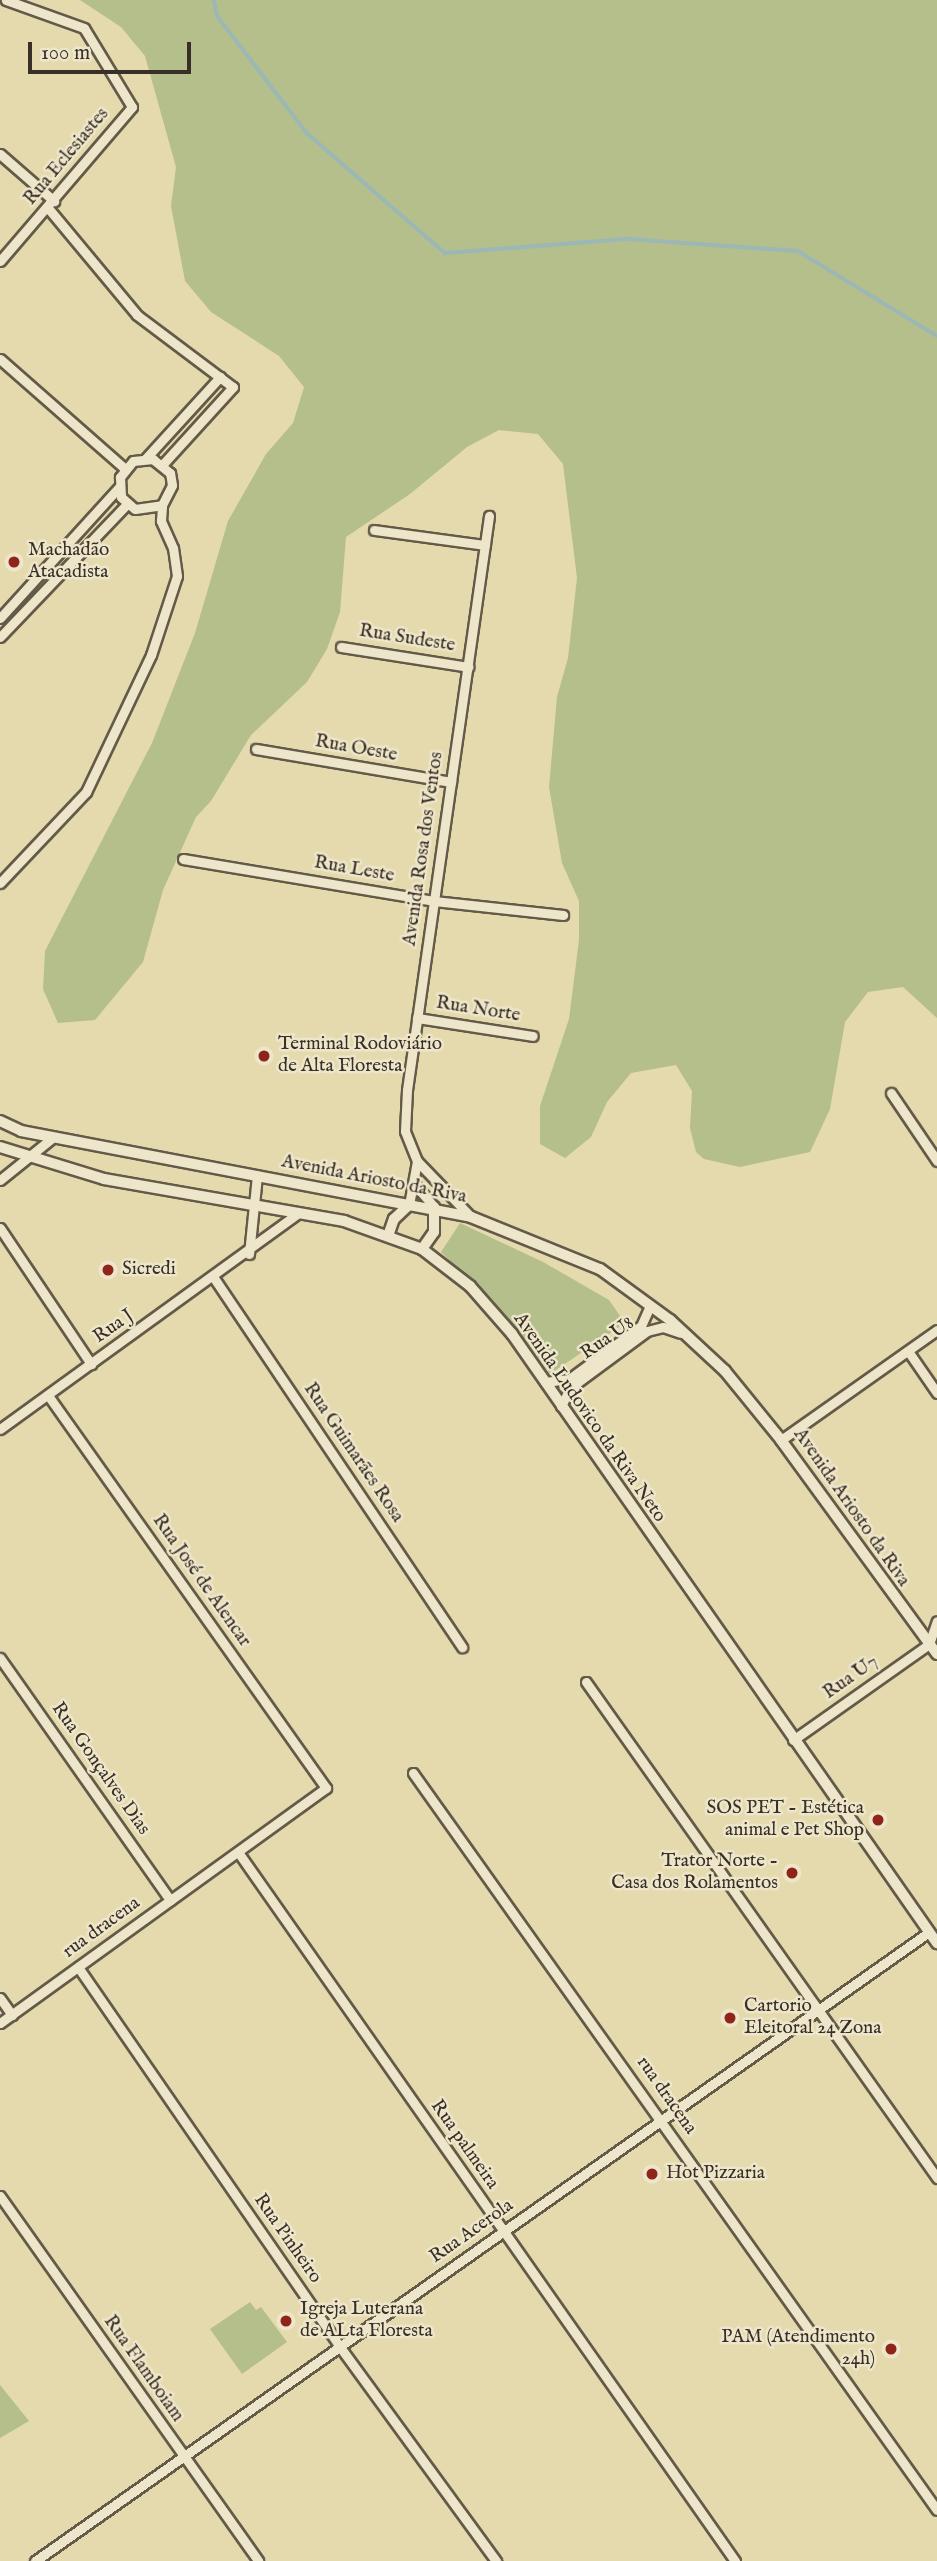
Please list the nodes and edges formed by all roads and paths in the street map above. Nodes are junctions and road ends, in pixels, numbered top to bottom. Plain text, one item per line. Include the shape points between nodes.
1 (6, 0) edge
2 (0, 154) edge
3 (51, 205) junction
4 (0, 261) edge
5 (0, 359) edge
6 (220, 377) junction
7 (146, 458) junction
8 (163, 464) junction
9 (124, 468) junction
10 (119, 487) junction
11 (127, 504) junction
12 (162, 505) junction
13 (489, 516) dead end
14 (374, 530) dead end
15 (485, 545) junction
16 (0, 618) edge
17 (0, 637) edge
18 (341, 647) dead end
19 (468, 667) junction
20 (256, 749) dead end
21 (451, 782) junction
22 (183, 859) dead end
23 (0, 883) edge
24 (434, 901) junction
25 (563, 915) dead end
26 (417, 1018) junction
27 (533, 1037) dead end
28 (891, 1093) dead end
29 (0, 1121) edge
30 (52, 1138) junction
31 (0, 1147) edge
32 (33, 1157) junction
33 (416, 1161) junction
34 (937, 1161) edge
35 (257, 1175) junction
36 (0, 1180) edge
37 (415, 1186) junction
38 (256, 1203) junction
39 (409, 1205) junction
40 (435, 1208) junction
41 (296, 1215) junction
42 (471, 1217) junction
43 (0, 1228) edge
44 (388, 1236) junction
45 (422, 1249) junction
46 (249, 1254) junction
47 (214, 1278) junction
48 (650, 1306) junction
49 (646, 1327) junction
50 (937, 1330) edge
51 (687, 1336) junction
52 (908, 1351) junction
53 (607, 1356) junction
54 (91, 1364) junction
55 (545, 1382) junction
56 (937, 1393) edge
57 (48, 1395) junction
58 (561, 1406) junction
59 (0, 1429) edge
60 (781, 1440) junction
61 (937, 1621) edge
62 (929, 1644) junction
63 (462, 1647) dead end
64 (937, 1654) edge
65 (0, 1658) edge
66 (586, 1682) dead end
67 (793, 1740) junction
68 (413, 1773) dead end
69 (326, 1788) joint
70 (238, 1852) junction
71 (170, 1900) junction
72 (929, 1932) junction
73 (937, 1943) edge
74 (78, 1967) junction
75 (0, 1998) edge
76 (821, 2009) junction
77 (12, 2015) junction
78 (0, 2023) edge
79 (662, 2120) junction
80 (937, 2178) edge
81 (0, 2196) edge
82 (503, 2232) junction
83 (340, 2347) junction
84 (183, 2457) junction
85 (937, 2510) edge
86 (35, 2561) edge
87 (258, 2561) edge
88 (496, 2561) edge
89 (735, 2561) edge

1 - 3 street, Rua Eclesiastes via 84,28 132,107
2 - 3 street
3 - 4 street, Rua Eclesiastes
3 - 6 street via 137,315
5 - 9 street
6 - 7 street
6 - 8 street via 233,387
7 - 8 street
7 - 9 street
8 - 12 street via 172,485
9 - 10 street
10 - 11 street
10 - 16 street
11 - 12 street via 145,511
11 - 17 street
12 - 23 street via 161,521 173,548 177,576 151,655 86,792
13 - 15 street, Avenida Rosa dos Ventos
14 - 15 street
15 - 19 street, Avenida Rosa dos Ventos
18 - 19 street, Rua Sudeste
19 - 21 street, Avenida Rosa dos Ventos
20 - 21 street, Rua Oeste
21 - 24 street, Avenida Rosa dos Ventos
22 - 24 street, Rua Leste
24 - 25 street, Rua Leste
24 - 26 street, Avenida Rosa dos Ventos
26 - 27 street, Rua Norte
26 - 33 street, Avenida Rosa dos Ventos via 405,1131
28 - 34 street
29 - 30 street, Avenida Ariosto da Riva
30 - 32 street
30 - 35 street, Avenida Ariosto da Riva
31 - 32 street, Avenida Ludovico da Riva Neto
32 - 36 street
32 - 38 street, Avenida Ludovico da Riva Neto via 104,1178
33 - 37 street, Avenida Rosa dos Ventos
33 - 42 street
35 - 38 street
35 - 39 street, Avenida Ariosto da Riva
37 - 39 street, Avenida Rosa dos Ventos
37 - 40 street
38 - 41 street, Avenida Ludovico da Riva Neto
38 - 46 street
39 - 40 street, Avenida Ariosto da Riva
39 - 44 street via 394,1219
40 - 42 street, Avenida Ariosto da Riva
40 - 45 street via 434,1231
41 - 44 street, Avenida Ludovico da Riva Neto via 344,1221
41 - 46 street, Rua J
42 - 48 street, Avenida Ariosto da Riva via 600,1269
43 - 54 street
44 - 45 street, Avenida Ludovico da Riva Neto
45 - 55 street, Avenida Ludovico da Riva Neto via 470,1286 512,1334
46 - 47 street, Rua J
47 - 54 street, Rua J
47 - 63 street, Rua Guimarães Rosa
48 - 49 street, Rua U8
48 - 51 street, Avenida Ariosto da Riva
49 - 51 street, Rua U8 via 670,1328
49 - 53 street, Rua U8
50 - 52 street
51 - 60 street, Avenida Ariosto da Riva via 725,1371
52 - 56 street
52 - 60 street
53 - 55 street, Rua U8 via 569,1379
53 - 58 street, Rua U8 via 570,1388
54 - 57 street, Rua J
55 - 58 street, Avenida Ludovico da Riva Neto
57 - 59 street, Rua J
57 - 69 street, Rua José de Alencar
58 - 67 street, Avenida Ludovico da Riva Neto
60 - 62 street, Avenida Ariosto da Riva
61 - 62 street
62 - 64 street, Avenida Ariosto da Riva
62 - 67 street, Rua U7
65 - 71 street, Rua Gonçalves Dias
66 - 76 street
67 - 72 street, Avenida Ludovico da Riva Neto
68 - 79 street, rua dracena
69 - 70 street, rua dracena
70 - 71 street, rua dracena
70 - 82 street, Rua palmeira
71 - 74 street, rua dracena
72 - 73 street, Avenida Ludovico da Riva Neto
72 - 76 street, Rua Acerola
74 - 77 street, rua dracena
74 - 83 street, Rua Pinheiro
75 - 77 street
76 - 79 street, Rua Acerola
76 - 80 street
77 - 78 street, rua dracena
79 - 82 street, Rua Acerola
79 - 85 street, rua dracena
81 - 84 street, Rua Flamboiam
82 - 83 street, Rua Acerola
82 - 89 street, Rua palmeira
83 - 84 street, Rua Acerola
83 - 88 street, Rua Pinheiro
84 - 86 street, Rua Acerola
84 - 87 street, Rua Flamboiam

